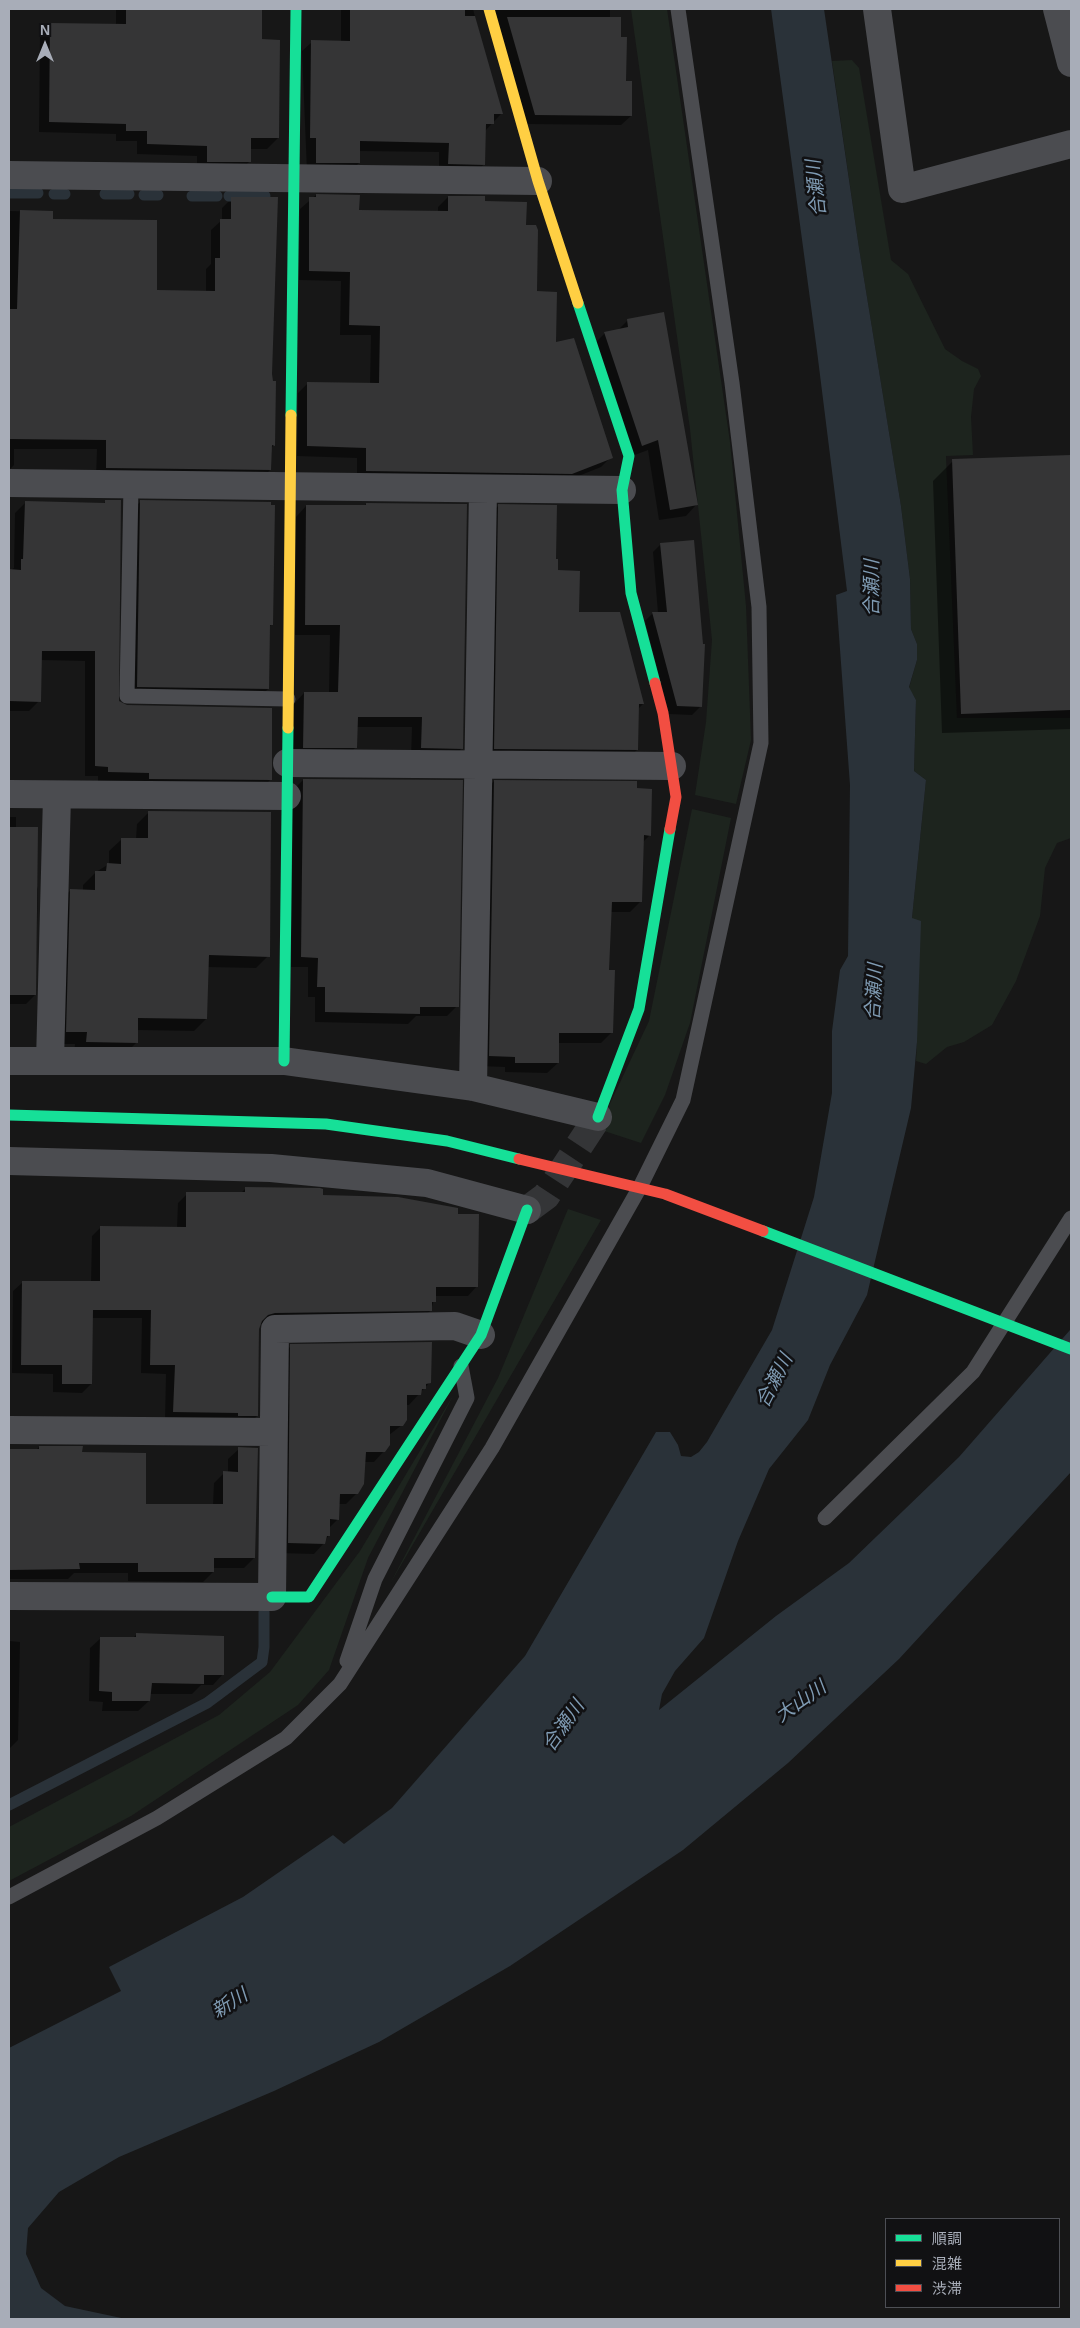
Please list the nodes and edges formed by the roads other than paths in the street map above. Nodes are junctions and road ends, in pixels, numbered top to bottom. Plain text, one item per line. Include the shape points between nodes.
1 (296, 9) edge
2 (489, 9) edge
3 (678, 9) edge
4 (877, 9) edge
5 (1057, 9) edge
6 (1071, 63) edge
7 (1071, 144) edge
8 (9, 175) edge
9 (295, 178) junction
10 (538, 181) junction
11 (9, 483) edge
12 (131, 485) junction
13 (289, 487) junction
14 (483, 490) junction
15 (622, 490) junction
16 (288, 699) junction
17 (287, 762) junction
18 (477, 764) junction
19 (672, 766) junction
20 (9, 794) edge
21 (57, 796) junction
22 (286, 796) junction
23 (9, 1061) edge
24 (50, 1061) junction
25 (284, 1061) junction
26 (473, 1087) junction
27 (9, 1115) edge
28 (598, 1117) joint
29 (9, 1161) edge
30 (640, 1186) junction
31 (528, 1210) joint
32 (1071, 1218) edge
33 (480, 1335) junction
34 (1071, 1349) edge
35 (461, 1366) junction
36 (9, 1430) edge
37 (273, 1432) junction
38 (825, 1518) dead end
39 (9, 1596) edge
40 (272, 1597) junction
41 (340, 1684) junction
42 (9, 1897) edge

1 - 9 street
2 - 10 street
3 - 30 lane via 732,383 756,588 761,744 683,1100
4 - 7 street via 902,189
5 - 6 street
8 - 9 street
9 - 10 street
9 - 13 street
10 - 15 street via 629,456
11 - 12 street
12 - 13 street
12 - 16 lane via 128,696
13 - 14 street
13 - 16 street
14 - 15 street
14 - 18 street
15 - 19 street via 631,593 663,713
16 - 17 street
17 - 18 street
17 - 22 street
18 - 19 street
18 - 26 street
19 - 28 street via 676,798 639,1008
20 - 21 street
21 - 22 street
21 - 24 street
22 - 25 street
23 - 24 street
24 - 25 street
25 - 26 street
26 - 28 street
27 - 30 street via 326,1124 447,1141
29 - 31 street via 281,1169 427,1183
30 - 34 street
30 - 41 lane via 492,1448
31 - 33 street
32 - 38 lane via 973,1372
33 - 35 street
33 - 37 street via 455,1326 275,1329
35 - 40 street via 309,1597
35 - 41 lane via 467,1398 375,1579
36 - 37 street
37 - 40 street
39 - 40 street
41 - 42 lane via 286,1738 157,1818

